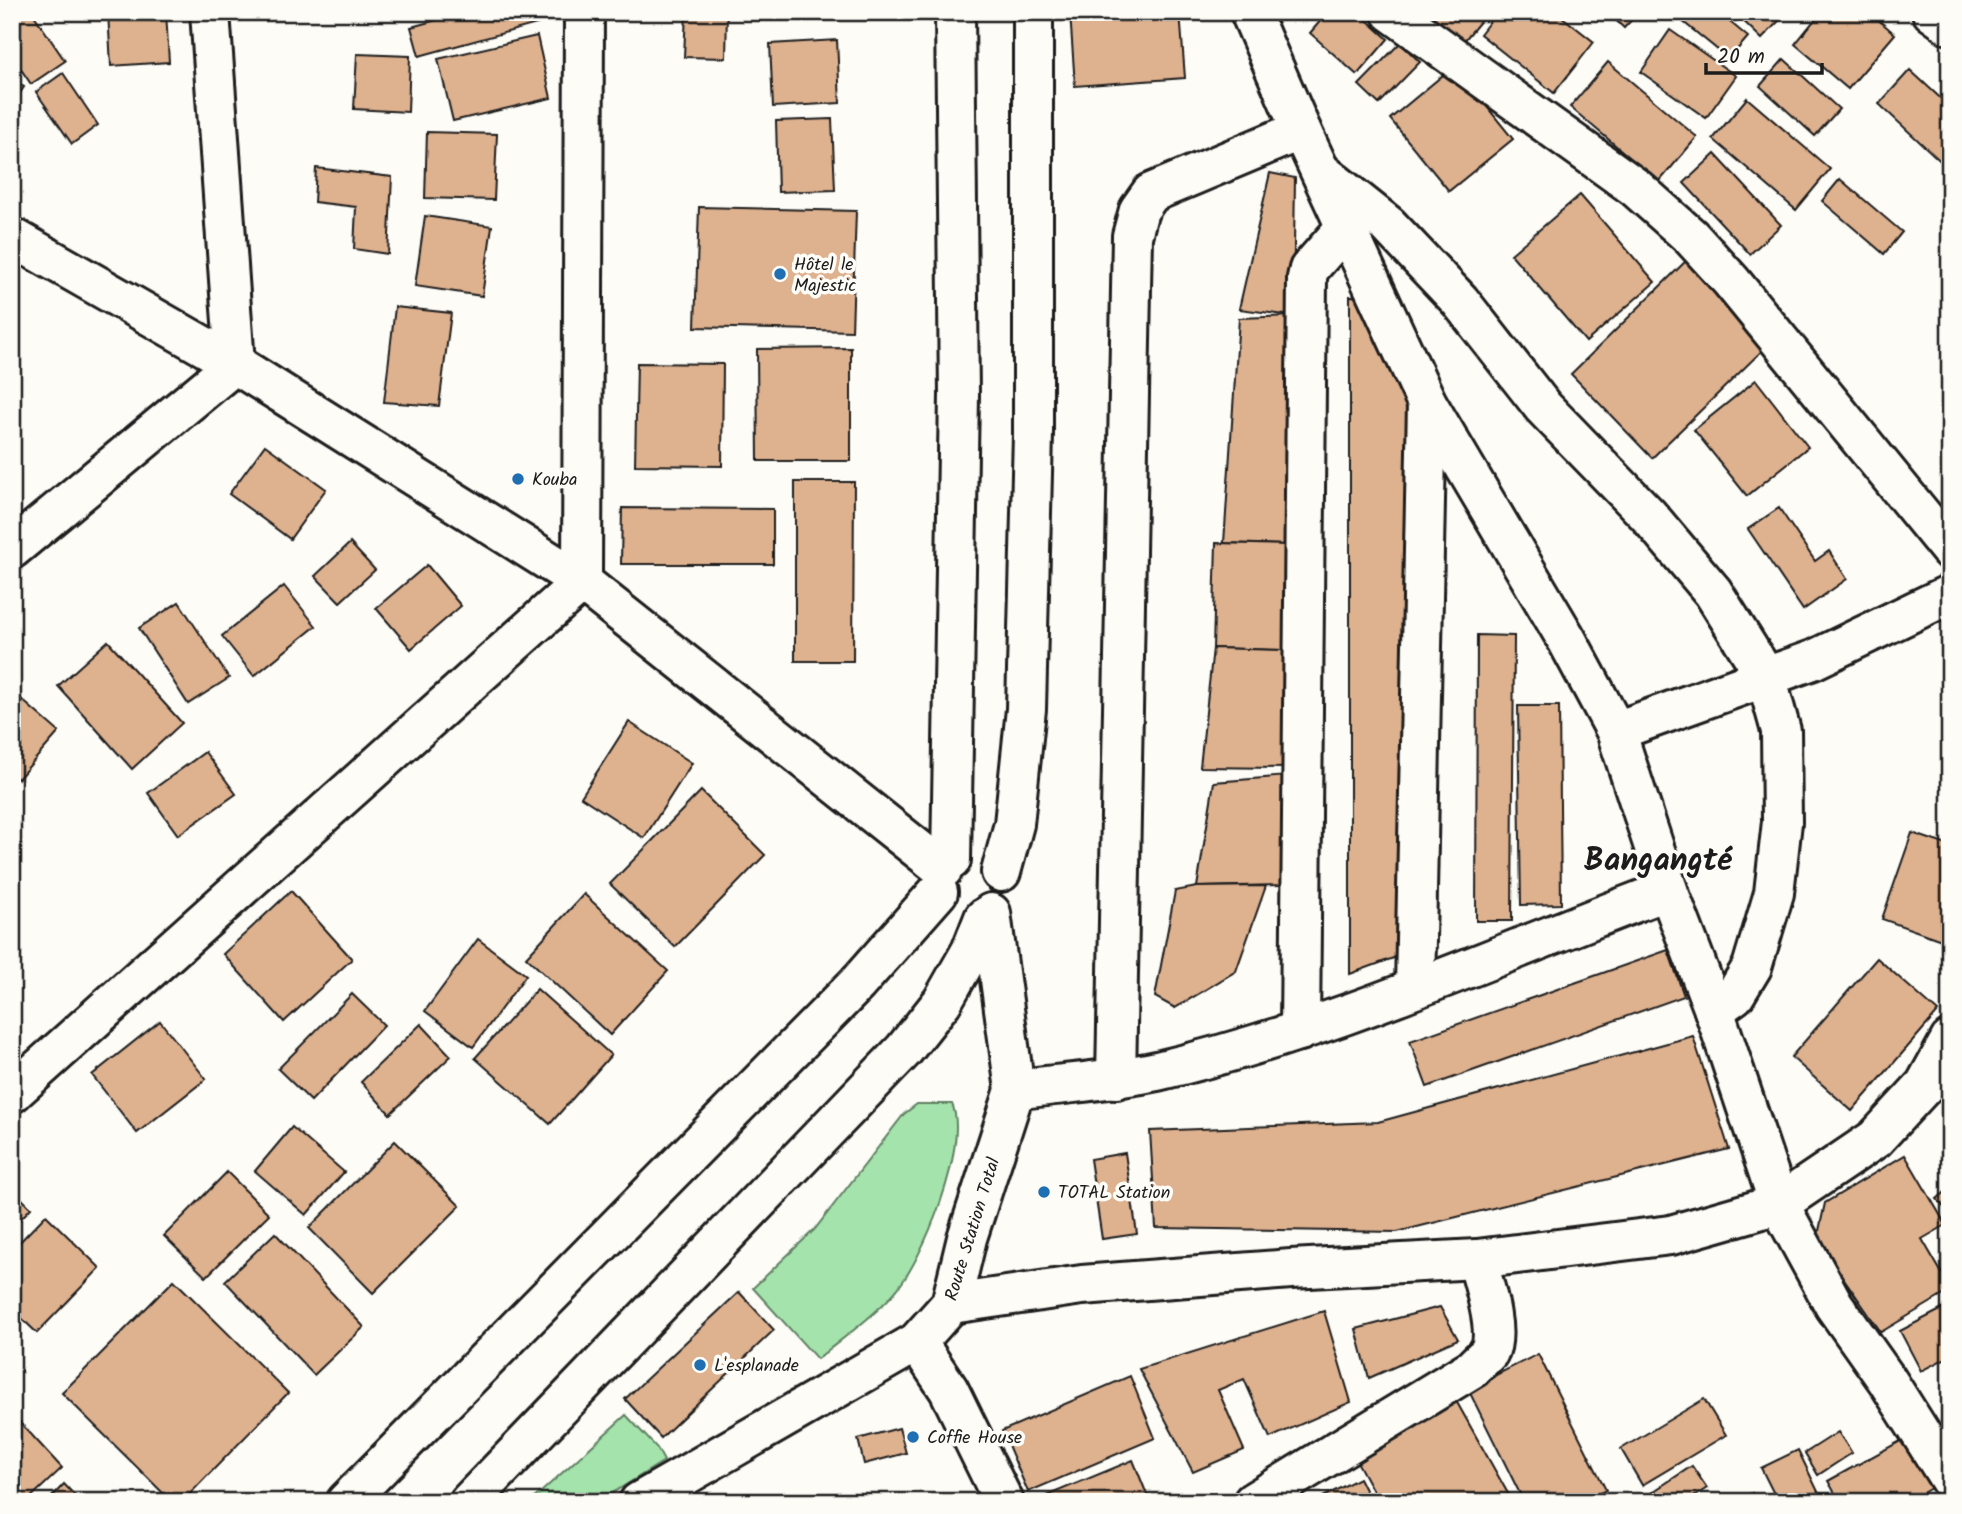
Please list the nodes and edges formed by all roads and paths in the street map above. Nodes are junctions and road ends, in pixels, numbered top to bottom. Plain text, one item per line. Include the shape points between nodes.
1 (210, 12) edge
2 (584, 12) edge
3 (956, 12) edge
4 (1033, 12) edge
5 (1250, 12) edge
6 (1391, 12) edge
7 (1932, 12) edge
8 (1950, 25) edge
9 (1301, 130) junction
10 (1319, 170) junction
11 (1345, 228) junction
12 (12, 237) edge
13 (235, 364) junction
14 (1427, 403) junction
15 (12, 549) edge
16 (1950, 550) edge
17 (582, 582) junction
18 (1950, 594) edge
19 (1766, 677) junction
20 (1616, 731) junction
21 (1001, 873) junction
22 (944, 874) junction
23 (1668, 890) junction
24 (988, 916) junction
25 (1415, 988) junction
26 (1714, 1010) junction
27 (1300, 1031) junction
28 (1950, 1040) edge
29 (1115, 1079) junction
30 (1015, 1090) junction
31 (12, 1093) edge
32 (1779, 1204) junction
33 (1477, 1259) junction
34 (951, 1304) junction
35 (917, 1342) junction
36 (1950, 1480) edge
37 (346, 1502) edge
38 (469, 1502) edge
39 (639, 1502) edge
40 (1004, 1502) edge
41 (1253, 1502) edge

1 - 13 street
2 - 17 street
3 - 22 street via 959,395
4 - 21 street via 1033,434 1026,709 1014,824
5 - 9 street
6 - 16 street via 1636,188 1691,237
7 - 8 street
9 - 10 street
9 - 29 street via 1151,193 1139,210 1132,236
10 - 11 street
10 - 19 street via 1397,235 1460,301 1543,407 1648,515 1713,592
11 - 14 street
11 - 27 street via 1309,269 1307,278
12 - 13 street
13 - 15 street
13 - 17 street
14 - 20 street
14 - 25 street
17 - 22 street
17 - 31 street
18 - 19 street via 1813,660
19 - 20 street
19 - 26 street via 1781,731 1782,822 1774,893 1752,967 1735,995
20 - 23 street
21 - 22 street via 994,863 973,854 961,855
21 - 24 street via 1001,902
22 - 24 street via 942,903 950,913 972,920
22 - 37 street via 897,941 857,984
23 - 25 street
23 - 26 street
24 - 30 street, Route Station Total
24 - 38 street via 942,1002 904,1050
25 - 27 street
26 - 32 street
27 - 29 street
28 - 32 street via 1925,1085 1875,1139
29 - 30 street
30 - 34 street, Route Station Total via 967,1238
32 - 33 street via 1671,1235
32 - 36 street via 1834,1305
33 - 34 street via 1082,1285
33 - 41 street via 1492,1333 1489,1351 1473,1367
34 - 35 street, Route Station Total
35 - 39 street, Route Station Total
35 - 40 street via 948,1390

